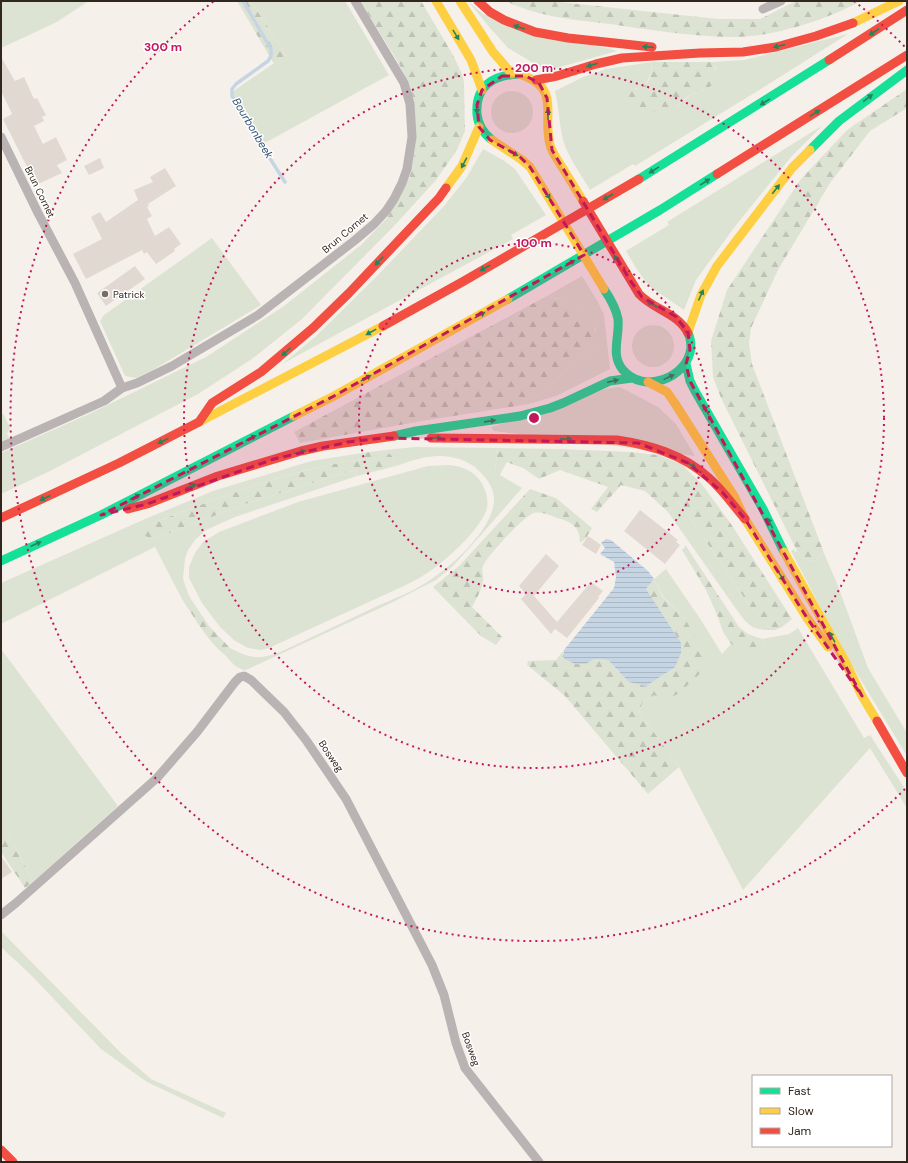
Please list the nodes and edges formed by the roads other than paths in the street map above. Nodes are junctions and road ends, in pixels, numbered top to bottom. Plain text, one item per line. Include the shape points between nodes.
1 (356, 1) edge
2 (436, 1) edge
3 (460, 1) edge
4 (478, 1) edge
5 (780, 1) edge
6 (898, 1) edge
7 (763, 9) dead end
8 (907, 10) edge
9 (700, 53) junction
10 (907, 55) edge
11 (907, 70) edge
12 (512, 74) junction
13 (536, 80) junction
14 (482, 90) junction
15 (479, 127) junction
16 (1, 136) edge
17 (688, 332) junction
18 (686, 364) junction
19 (632, 378) junction
20 (648, 382) junction
21 (122, 388) junction
22 (198, 424) junction
23 (382, 438) junction
24 (1, 447) edge
25 (100, 515) junction
26 (1, 518) edge
27 (745, 519) junction
28 (1, 561) edge
29 (862, 696) junction
30 (907, 773) edge
31 (1, 915) edge
32 (1, 1150) edge
33 (13, 1162) edge
34 (539, 1162) edge

1 - 21 street, Brun Cornet via 404,83 410,104 411,148 402,183 394,199 374,224 258,315 172,366
2 -> 14 main road via 471,60
3 - 12 main road via 493,52
9 -> 4 main road via 539,33 504,20
5 - 7 street
6 -> 9 main road via 844,26 800,41 750,52
8 -> 22 main road via 642,178 329,356
9 -> 13 main road via 622,58
25 -> 10 main road via 334,396 537,283 660,210
17 -> 11 main road via 701,295 717,266 792,168 839,121
12 - 13 main road
12 - 14 main road via 494,80
17 -> 13 main road via 674,316 646,301 638,293 559,163 549,142 547,98
14 -> 15 main road via 477,101
15 -> 19 main road via 490,140 526,161 538,178 613,305 618,322 617,356 622,369
15 -> 22 main road via 462,166 423,215 313,328 261,372 212,403
16 - 21 street, Brun Cornet via 75,283
17 - 18 main road via 690,345
20 -> 18 main road via 672,376
29 -> 18 main road via 763,509 695,391
19 - 20 main road
23 -> 19 main road via 535,412 563,403 610,381
20 - 27 main road via 666,392 674,402 734,496
21 - 24 street, Brun Cornet via 104,401
22 -> 26 main road
25 -> 23 main road via 147,504 218,476 288,455 324,446
23 -> 27 main road via 610,440 638,443 666,452 698,470 723,493
28 -> 25 main road
27 -> 29 main road via 807,618
29 - 30 main road
31 - 34 street, Bosweg via 157,778 240,676 244,676 284,712 346,799 432,965 444,995 456,1044 465,1068
32 - 33 main road

